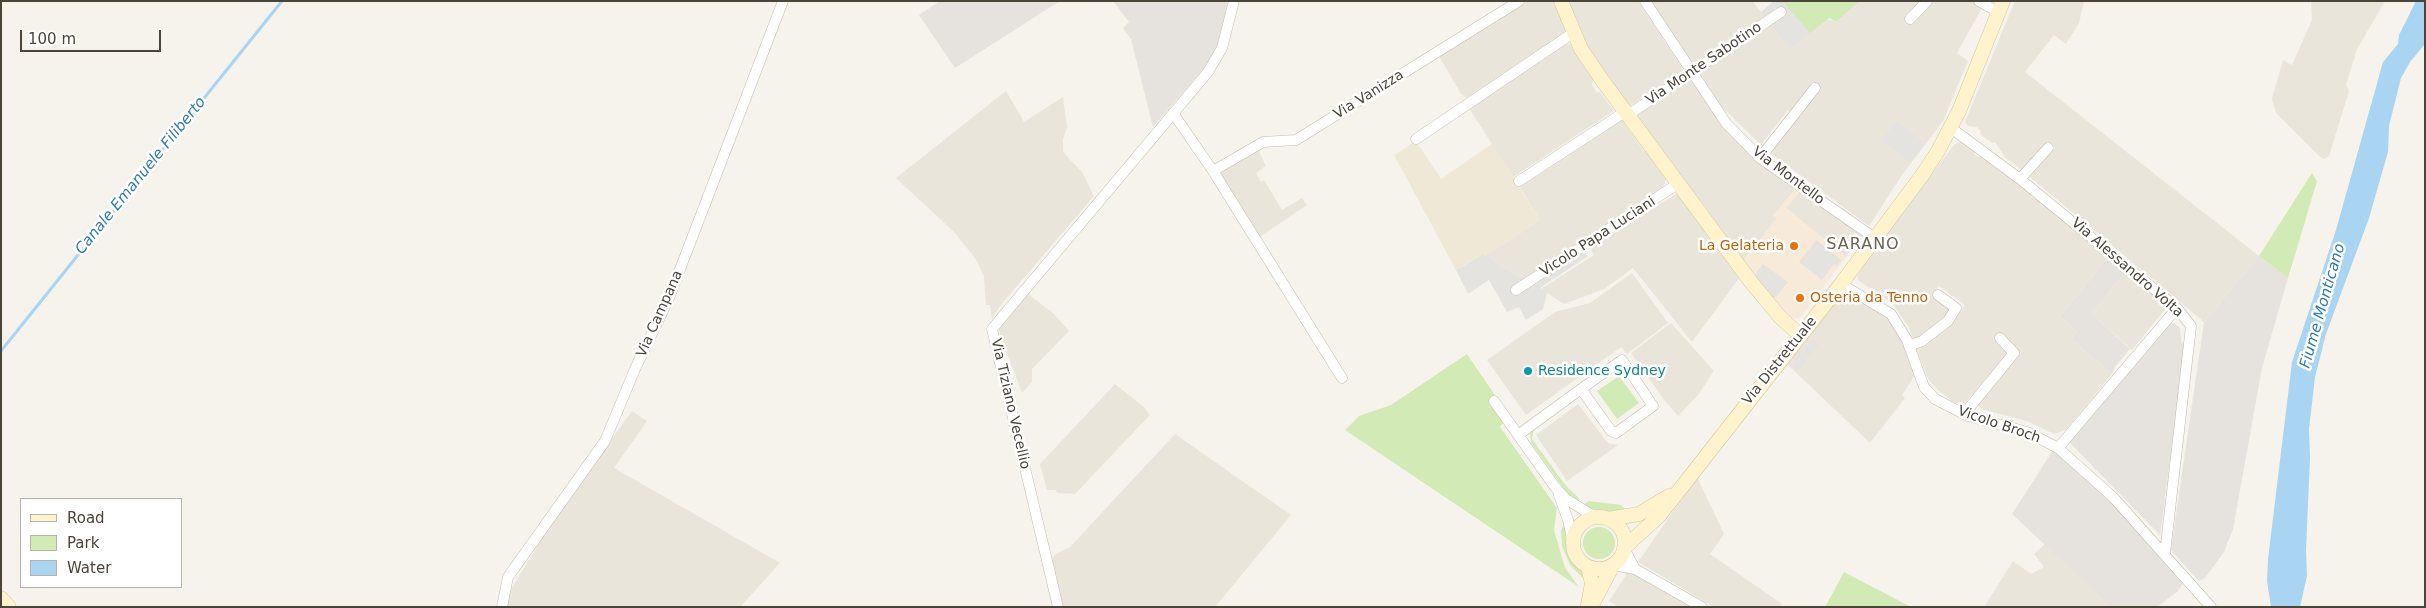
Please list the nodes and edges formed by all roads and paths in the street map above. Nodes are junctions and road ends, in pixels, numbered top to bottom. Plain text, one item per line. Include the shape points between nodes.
1 (783, 1) edge
2 (1234, 1) edge
3 (1519, 1) edge
4 (1561, 1) edge
5 (1646, 1) edge
6 (1928, 1) edge
7 (1979, 1) edge
8 (2001, 7) edge
9 (1781, 12) dead end
10 (1910, 19) dead end
11 (1573, 33) junction
12 (1691, 72) junction
13 (1814, 88) dead end
14 (1173, 113) junction
15 (1626, 113) junction
16 (1951, 128) junction
17 (1416, 139) dead end
18 (2048, 148) dead end
19 (1760, 158) junction
20 (1213, 172) junction
21 (2020, 179) junction
22 (1519, 181) dead end
23 (1679, 184) junction
24 (1876, 239) junction
25 (1842, 284) junction
26 (1516, 290) dead end
27 (1938, 295) dead end
28 (2177, 308) junction
29 (1800, 335) junction
30 (2000, 338) dead end
31 (1909, 346) junction
32 (1342, 378) dead end
33 (1581, 388) junction
34 (1494, 402) dead end
35 (1968, 416) junction
36 (1518, 435) junction
37 (2058, 448) junction
38 (1683, 485) junction
39 (1555, 487) junction
40 (1602, 518) junction
41 (1573, 543) junction
42 (1624, 548) junction
43 (2165, 553) junction
44 (1613, 565) junction
45 (1588, 567) junction
46 (1635, 568) junction
47 (1, 598) edge
48 (9, 607) edge
49 (502, 607) edge
50 (1058, 607) edge
51 (1589, 607) edge
52 (1702, 607) edge
53 (2211, 607) edge

1 - 49 street, Via Campana via 669,298 605,441 508,577
2 - 14 street, Via Tiziano Vecellio via 1222,48 1208,72
3 - 20 street, Via Vanizza via 1296,140 1263,142
4 - 11 main road
5 - 12 street, Via Montello
6 - 10 street
7 - 8 street
8 - 16 main road, Via Distrettuale
9 - 12 street, Via Monte Sabotino
11 - 15 main road
11 - 17 street
12 - 15 street, Via Monte Sabotino via 1634,111
12 - 19 street, Via Montello via 1726,123
13 - 19 street
14 - 20 street
14 - 50 street, Via Tiziano Vecellio via 992,329
15 - 22 street
15 - 23 main road
16 - 21 street, Via Alessandro Volta
16 - 24 main road, Via Distrettuale via 1923,174
18 - 21 street
19 - 24 street, Via Montello
20 - 32 street
21 - 28 street, Via Alessandro Volta
23 - 26 street, Vicolo Papa Luciani
23 - 29 main road via 1751,282
24 - 25 main road, Via Distrettuale
25 - 29 main road, Via Distrettuale
25 - 31 street, Vicolo Broch via 1885,309 1896,320
27 - 31 street via 1956,308 1948,321 1922,341
28 - 37 street
28 - 43 street, Via Alessandro Volta via 2191,326
29 - 38 main road, Via Distrettuale
30 - 35 street via 2014,353 1969,408
31 - 35 street, Vicolo Broch via 1928,393 1942,404
33 - 33 street via 1611,431 1616,433 1653,406 1622,360
33 - 36 street
34 - 36 street
35 - 37 street, Vicolo Broch via 2019,429
36 - 39 street
37 - 43 street, Vicolo Broch via 2113,497
38 - 40 main road via 1649,510
38 - 42 main road via 1658,516
39 - 40 street via 1575,506
39 - 41 street
40 - 41 main road via 1582,523
40 - 42 main road via 1614,522 1623,534
41 - 45 main road via 1577,557
42 - 44 main road
42 - 46 street
43 - 53 street, Vicolo Broch
44 - 45 main road via 1597,569
44 - 46 street
44 - 51 main road
45 - 51 main road via 1592,583
46 - 52 street
47 - 48 main road

